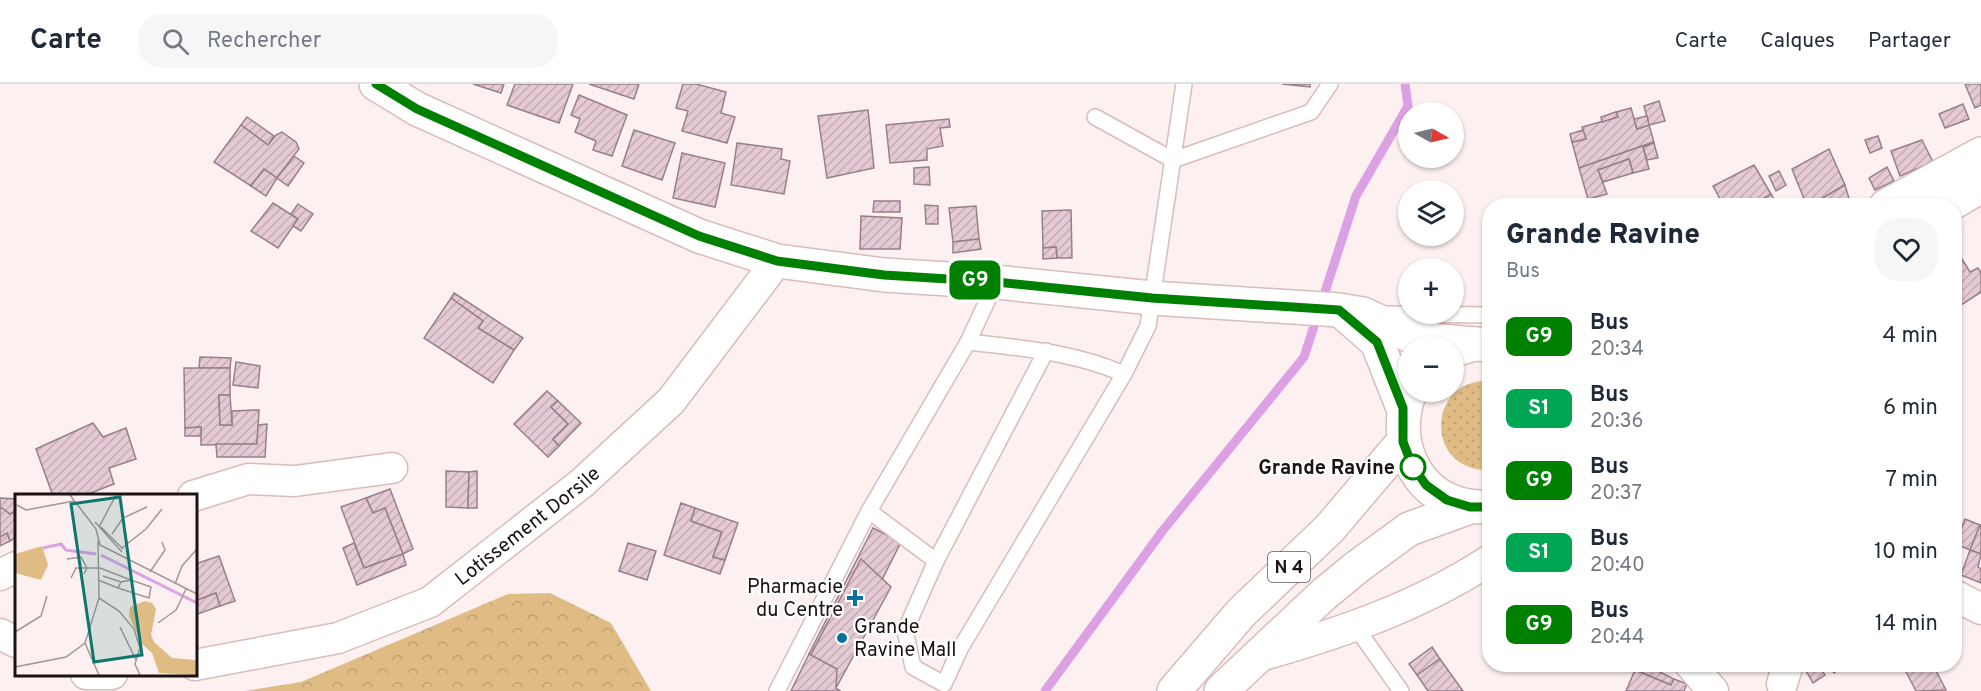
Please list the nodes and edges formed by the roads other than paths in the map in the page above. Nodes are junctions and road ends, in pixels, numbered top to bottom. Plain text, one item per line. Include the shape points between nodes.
1 (376, 84) edge
2 (1184, 84) edge
3 (1330, 84) edge
4 (1095, 117) dead end
5 (1981, 154) edge
6 (1173, 160) junction
7 (1981, 186) edge
8 (1901, 198) edge
9 (1961, 198) edge
10 (777, 261) junction
11 (996, 282) junction
12 (1152, 298) junction
13 (1344, 311) junction
14 (1482, 315) edge
15 (968, 342) junction
16 (1473, 346) edge
17 (1046, 351) junction
18 (1124, 374) junction
19 (1398, 384) edge
20 (1406, 402) edge
21 (1403, 442) junction
22 (392, 468) dead end
23 (196, 495) edge
24 (1480, 507) edge
25 (869, 511) junction
26 (936, 561) junction
27 (1482, 565) edge
28 (15, 568) edge
29 (0, 575) edge
30 (1962, 599) edge
31 (1981, 609) edge
32 (1355, 626) junction
33 (0, 634) edge
34 (15, 642) edge
35 (1256, 657) junction
36 (196, 665) edge
37 (1697, 672) edge
38 (944, 688) edge
39 (777, 691) edge
40 (1174, 691) edge
41 (1221, 691) edge
42 (1401, 691) edge
43 (1713, 691) edge

1 - 10 main road via 417,109 699,236
2 - 6 lane
3 - 6 lane via 1311,112
4 - 6 lane
5 - 8 main road
6 - 12 lane
7 - 9 main road
10 - 11 main road via 884,275
10 - 36 street, Lotissement Dorsile via 671,401 582,483 430,602 338,638
11 - 12 main road
11 - 15 lane
12 - 13 main road
12 - 18 lane via 1148,326
13 - 14 lane
13 - 16 main road via 1417,339
13 - 19 main road via 1377,342
15 - 17 lane
15 - 25 lane
17 - 18 lane via 1093,360
17 - 26 lane
18 - 38 lane via 960,650
20 - 21 main road, N 4
21 - 24 main road, N 4 via 1426,485 1447,500
21 - 40 main road, N 4 via 1330,528 1241,613
22 - 23 street via 295,481 248,478
24 - 35 main road, N 4 via 1409,529 1323,595
25 - 26 lane
25 - 39 lane
26 - 38 lane via 905,631 913,667
27 - 32 street via 1455,582
28 - 29 street
30 - 31 street
32 - 35 street
32 - 42 lane
33 - 34 street
35 - 41 main road, N 4
37 - 43 street

